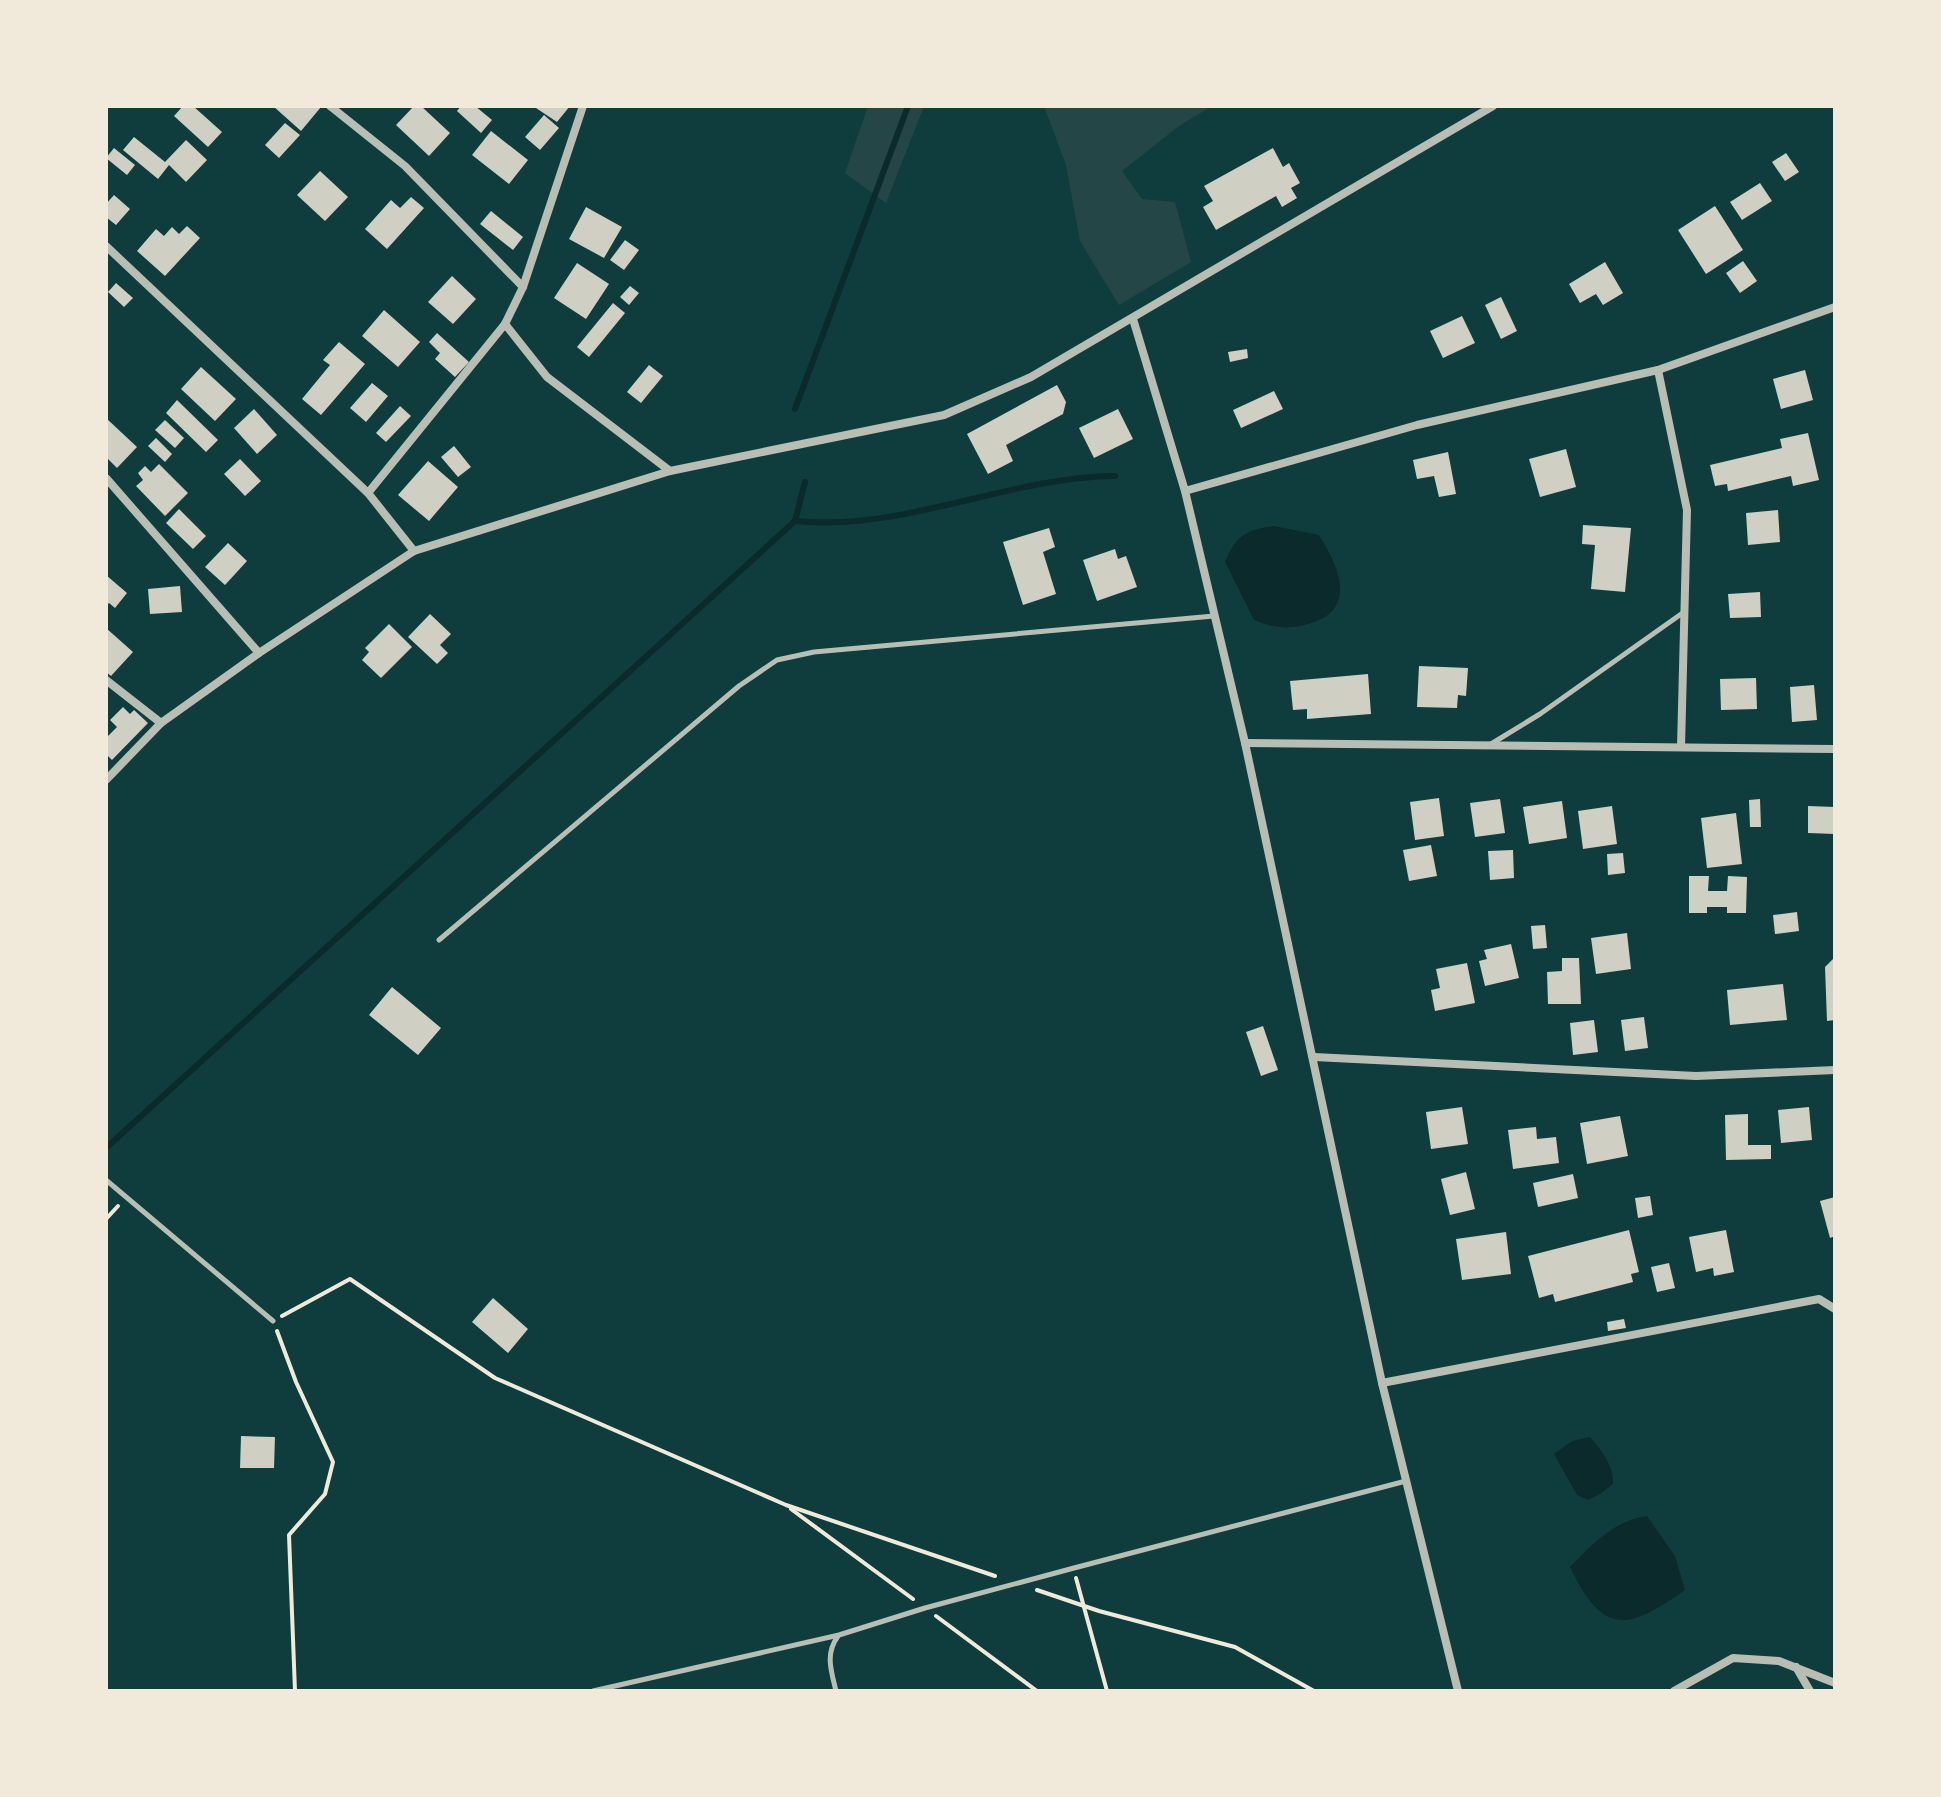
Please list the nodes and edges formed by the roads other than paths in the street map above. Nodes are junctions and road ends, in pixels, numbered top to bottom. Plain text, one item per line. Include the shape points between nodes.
1 (330, 106) edge
2 (583, 106) edge
3 (1493, 106) edge
4 (1478, 110) edge
5 (106, 246) edge
6 (523, 287) junction
7 (1835, 307) edge
8 (1133, 319) junction
9 (505, 324) junction
10 (1658, 370) junction
11 (670, 471) junction
12 (106, 478) edge
13 (1185, 491) junction
14 (368, 493) junction
15 (414, 551) junction
16 (1685, 612) junction
17 (1214, 616) junction
18 (259, 653) junction
19 (106, 680) edge
20 (161, 723) junction
21 (1245, 743) junction
22 (1489, 745) junction
23 (1681, 747) junction
24 (1835, 749) edge
25 (106, 780) edge
26 (439, 940) dead end
27 (1314, 1057) junction
28 (1835, 1070) edge
29 (106, 1180) edge
30 (1835, 1309) edge
31 (273, 1321) road end
32 (1382, 1383) junction
33 (1406, 1481) junction
34 (839, 1635) junction
35 (1796, 1667) junction
36 (1835, 1683) edge
37 (593, 1691) edge
38 (836, 1691) edge
39 (1458, 1691) edge
40 (1674, 1691) edge
41 (1810, 1691) edge

1 - 6 street via 405,166
2 - 6 street
3 - 4 street
4 - 8 street
5 - 14 street
6 - 9 street
7 - 10 street
8 - 11 street via 1031,377 944,415
8 - 13 street
9 - 11 street via 547,377
9 - 14 street
10 - 13 street via 1417,425
10 - 16 street via 1687,510
11 - 15 street
12 - 18 street
13 - 17 street
14 - 15 street
15 - 18 street
16 - 22 lane
16 - 23 street
17 - 21 street
17 - 26 lane via 814,652 777,660 739,686
18 - 20 street
19 - 20 street
20 - 25 street
21 - 22 street
21 - 27 street
22 - 23 street
23 - 24 street
27 - 28 street via 1696,1076
27 - 32 street
29 - 31 lane
30 - 32 street via 1819,1299
32 - 33 street
33 - 34 lane
33 - 39 street
34 - 37 lane
34 - 38 lane via 830,1647 829,1664
35 - 36 street
35 - 40 street via 1733,1658
35 - 41 street

